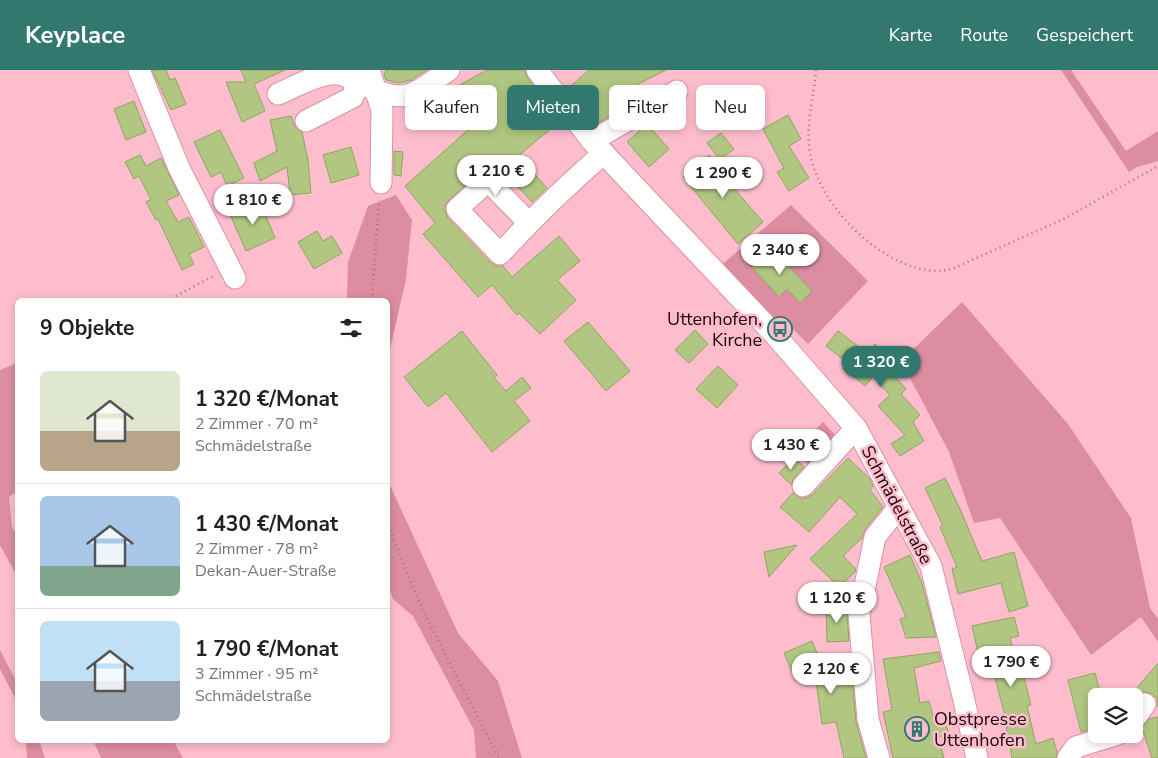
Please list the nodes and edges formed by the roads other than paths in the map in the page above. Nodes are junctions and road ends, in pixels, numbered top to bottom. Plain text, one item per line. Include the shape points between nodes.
1 (138, 70) edge
2 (449, 70) edge
3 (537, 70) edge
4 (355, 75) edge
5 (376, 91) junction
6 (278, 94) dead end
7 (306, 121) dead end
8 (622, 130) edge
9 (598, 147) junction
10 (381, 183) road end
11 (529, 223) dead end
12 (233, 273) road end
13 (856, 428) junction
14 (803, 486) dead end
15 (899, 507) junction
16 (1089, 743) edge
17 (879, 758) edge
18 (977, 758) edge
19 (1068, 758) edge

1 - 12 street via 179,168
2 - 5 street via 416,93 394,97
3 - 9 street, Schmädelstraße
4 - 5 street
4 - 6 street via 332,74 310,79
4 - 7 street via 353,97
5 - 10 street via 382,110
8 - 9 street
9 - 11 street
9 - 13 street, Schmädelstraße via 775,335
13 - 14 street
13 - 15 street, Schmädelstraße
15 - 17 street via 875,537 859,615 868,719
15 - 18 street, Schmädelstraße via 931,566
16 - 19 street via 1076,747

